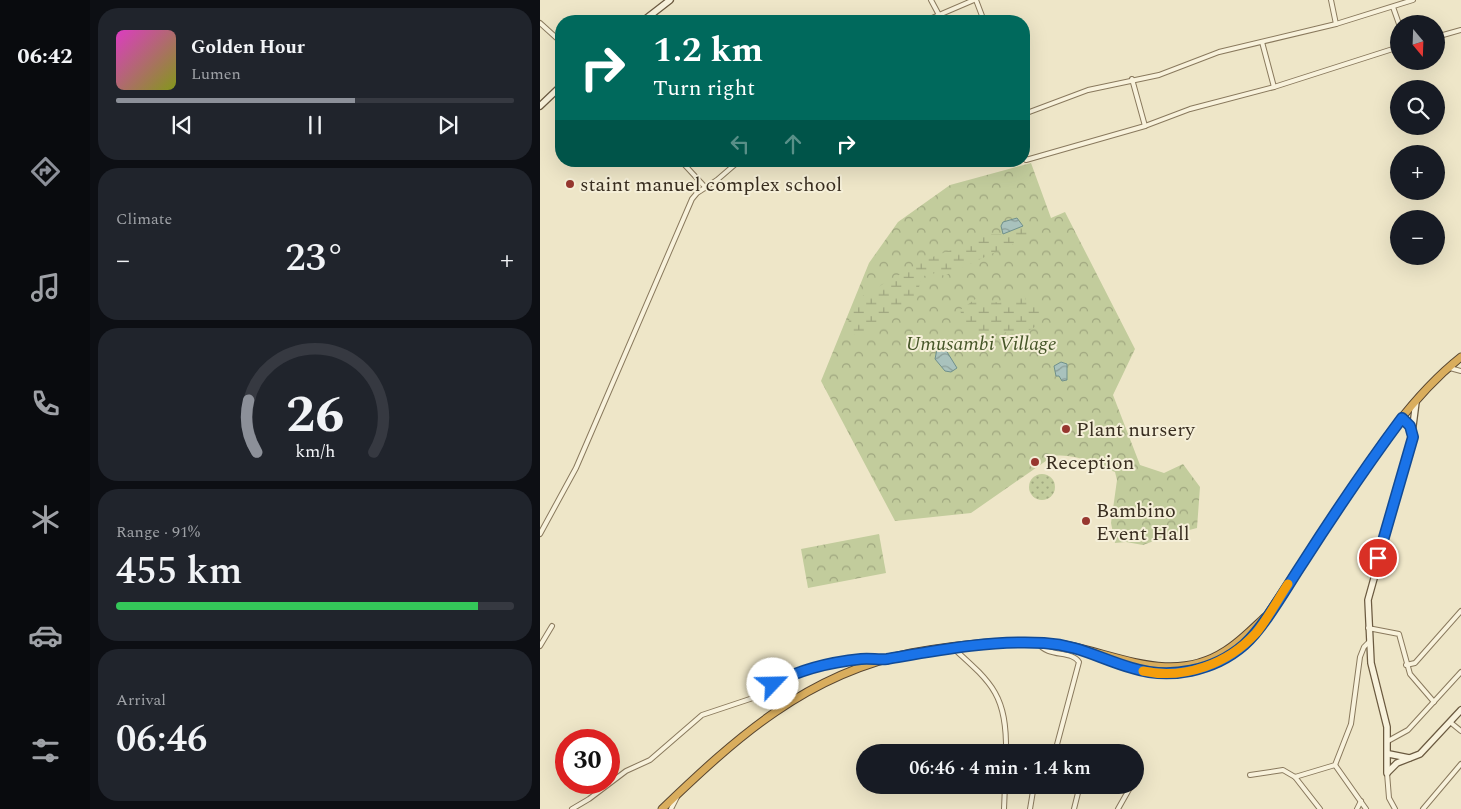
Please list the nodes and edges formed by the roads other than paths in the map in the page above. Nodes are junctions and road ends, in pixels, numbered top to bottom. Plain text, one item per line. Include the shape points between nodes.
1 (670, 0) edge
2 (931, 0) edge
3 (975, 0) edge
4 (1331, 0) edge
5 (1413, 0) edge
6 (1394, 7) junction
7 (653, 15) edge
8 (939, 15) joint
9 (981, 15) edge
10 (1396, 15) edge
11 (540, 23) edge
12 (1336, 24) junction
13 (1461, 30) edge
14 (1445, 34) edge
15 (555, 37) edge
16 (1262, 42) junction
17 (1390, 50) edge
18 (1132, 79) junction
19 (1274, 87) junction
20 (555, 92) edge
21 (540, 106) edge
22 (1030, 112) edge
23 (1145, 126) junction
24 (1030, 159) edge
25 (687, 167) edge
26 (732, 167) edge
27 (706, 188) junction
28 (1461, 357) edge
29 (1448, 367) junction
30 (1461, 371) edge
31 (1416, 402) junction
32 (1402, 418) junction
33 (1413, 433) junction
34 (540, 534) edge
35 (1461, 610) edge
36 (552, 626) dead end
37 (1368, 628) junction
38 (1369, 642) junction
39 (1038, 643) junction
40 (540, 646) edge
41 (952, 647) junction
42 (886, 659) junction
43 (1406, 665) junction
44 (1461, 672) edge
45 (1434, 702) junction
46 (1461, 710) edge
47 (1450, 722) junction
48 (1461, 731) edge
49 (1388, 741) junction
50 (1006, 744) edge
51 (1057, 744) edge
52 (1389, 754) junction
53 (1410, 758) junction
54 (1461, 764) edge
55 (1335, 765) junction
56 (1387, 773) junction
57 (1250, 775) dead end
58 (1295, 777) junction
59 (677, 794) junction
60 (1005, 794) edge
61 (1032, 794) edge
62 (1078, 794) edge
63 (1126, 794) edge
64 (1361, 801) junction
65 (572, 809) edge
66 (662, 809) edge
67 (671, 809) edge
68 (1004, 809) edge
69 (1030, 809) edge
70 (1074, 809) edge
71 (1118, 809) edge
72 (1320, 809) edge
73 (1357, 809) edge
74 (1366, 809) edge
75 (1395, 809) edge
76 (1423, 809) edge

1 - 7 street
2 - 8 street
3 - 8 street
3 - 9 street
4 - 12 street
5 - 6 street
6 - 10 street
6 - 12 street
11 - 15 street
12 - 16 street
13 - 14 street
16 - 18 street via 1219,52 1159,75
16 - 19 street
17 - 19 street
18 - 22 street via 1088,90
18 - 23 street
19 - 23 street via 1190,109
20 - 21 street
23 - 24 street
25 - 27 street
26 - 27 street
27 - 34 street via 692,199 576,468
28 - 29 highway
29 - 30 street
29 - 31 highway
31 - 32 highway
31 - 33 street
32 - 33 street
32 - 39 highway via 1363,471 1257,632 1243,646 1216,662 1174,674 1147,672 1093,652
33 - 37 street via 1371,583
35 - 43 street via 1415,663
36 - 40 street
37 - 38 street
37 - 43 street via 1399,634
38 - 49 street
38 - 55 street via 1360,657 1351,724
39 - 41 highway
39 - 51 street via 1049,652 1073,656 1079,662
41 - 42 highway
41 - 50 street via 984,676 996,693 1005,715
42 - 59 highway via 827,681 775,710
42 - 65 street via 841,661 807,670 784,678 756,697 702,715 650,760 626,772
43 - 45 street via 1416,683
44 - 45 street
45 - 49 street via 1408,730
46 - 47 street
47 - 48 street
47 - 53 street via 1420,754
49 - 52 street
52 - 53 street
52 - 56 street
53 - 56 street via 1397,763
54 - 76 street
55 - 58 street
55 - 64 street
56 - 75 street via 1388,798
57 - 58 street via 1283,770
58 - 72 street
59 - 66 highway
59 - 67 street
60 - 68 street
61 - 69 street
62 - 70 street
63 - 71 street
64 - 73 street
64 - 74 street

